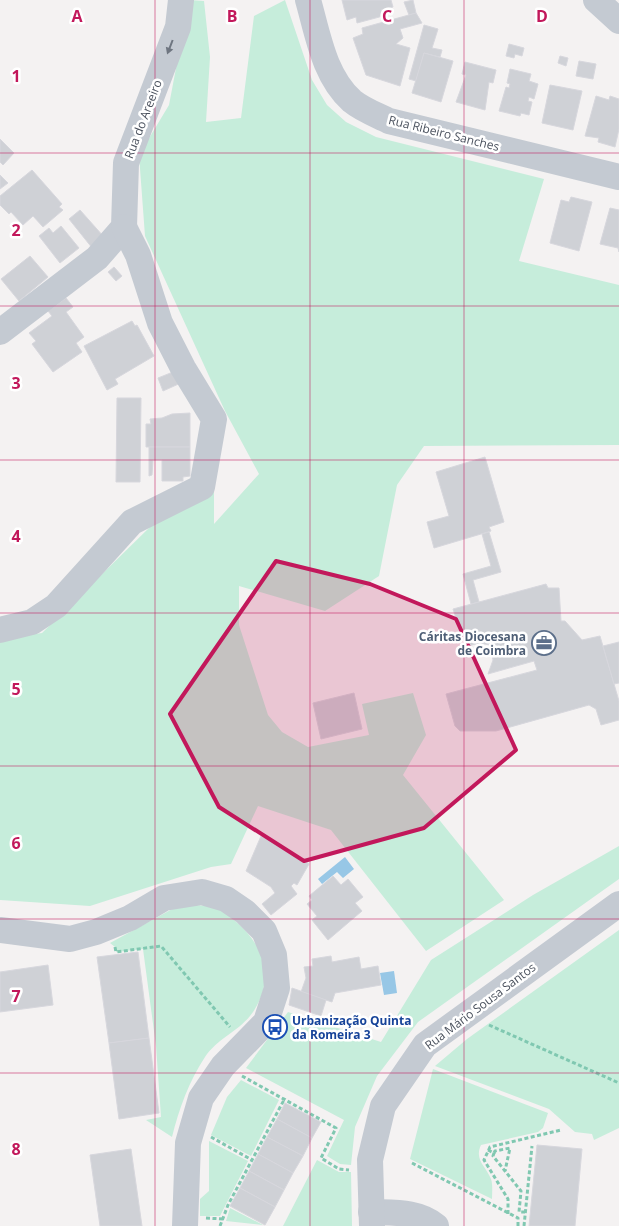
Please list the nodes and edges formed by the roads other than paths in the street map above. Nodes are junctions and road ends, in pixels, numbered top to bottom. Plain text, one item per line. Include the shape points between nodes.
1 (181, 0) edge
2 (308, 0) edge
3 (596, 0) edge
4 (619, 21) edge
5 (619, 177) edge
6 (124, 227) junction
7 (0, 332) edge
8 (0, 630) edge
9 (619, 904) edge
10 (0, 930) edge
11 (372, 1219) edge
12 (192, 1222) edge
13 (436, 1226) edge

1 -> 6 street, Rua do Areeiro via 178,27 126,164
2 - 5 street, Rua Ribeiro Sanches via 326,62 337,84 367,110 389,121
3 - 4 street
6 - 7 street via 97,258
6 - 8 street via 138,255 160,322 214,419 202,487 132,522 56,606 32,622
9 - 11 street, Rua Mário Sousa Santos via 425,1045 383,1106 370,1160
10 - 12 street via 70,939 130,918 164,898 202,892 226,899 264,931 274,955 277,988 266,1022 223,1066 201,1098 188,1143
11 - 13 street via 404,1213 427,1219

